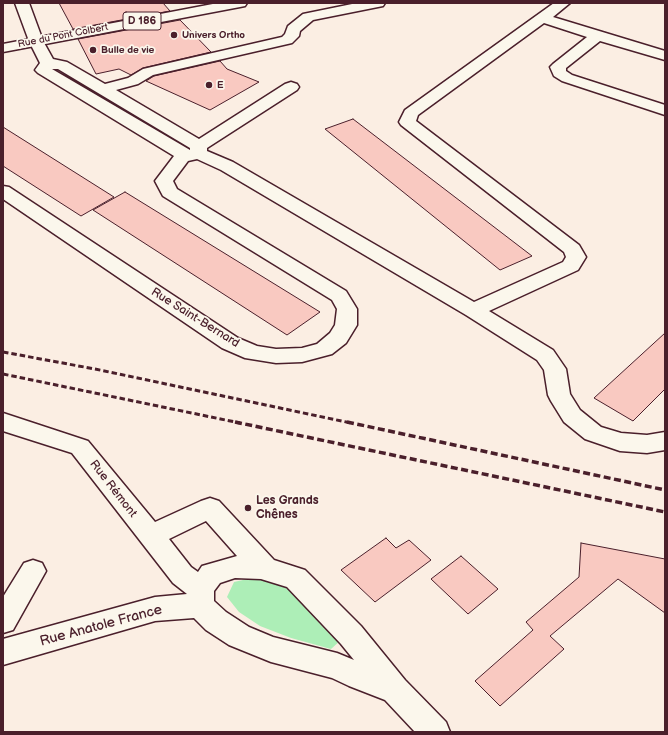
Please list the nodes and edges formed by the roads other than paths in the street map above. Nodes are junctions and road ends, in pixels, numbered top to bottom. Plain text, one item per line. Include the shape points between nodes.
1 (22, 3) edge
2 (240, 3) edge
3 (378, 3) edge
4 (563, 3) edge
5 (542, 18) junction
6 (598, 35) junction
7 (36, 41) junction
8 (3, 48) edge
9 (661, 50) edge
10 (48, 63) junction
11 (291, 87) dead end
12 (104, 90) junction
13 (665, 110) edge
14 (193, 152) junction
15 (3, 191) edge
16 (473, 310) junction
17 (3, 422) edge
18 (665, 441) edge
19 (150, 536) junction
20 (265, 569) junction
21 (33, 571) dead end
22 (200, 597) junction
23 (4, 615) edge
24 (3, 652) edge
25 (395, 690) junction
26 (435, 732) edge

1 - 7 street
2 - 7 street, Rue du Pont Colbert / D 186
3 - 12 street via 308,17 293,29 288,40 148,72 133,81
4 - 5 street
5 - 6 street
5 - 16 street via 411,113 408,122 572,249 576,257 571,266
6 - 9 street
6 - 13 street via 558,67 559,73 567,78
7 - 8 street, Rue du Pont Colbert / D 186
7 - 10 street
10 - 12 street via 62,65
10 - 14 street via 43,70
11 - 14 street
12 - 14 street
14 - 15 street, Rue Saint-Bernard via 164,181 169,192 339,296 347,309 346,325 338,338 324,349 302,355 276,356 253,353 230,343
14 - 16 street via 227,166
16 - 18 street via 545,354 555,369 559,395 572,416 593,433 620,442 647,444
17 - 19 street, Rue Rémont via 80,447
19 - 20 street via 210,508
19 - 22 street, Rue Rémont
20 - 22 street, Rue Rémont via 235,567 211,574
20 - 25 street, Rue Rémont via 296,578 351,635
21 - 23 street
22 - 24 street, Rue Anatole France
22 - 25 street, Rue Rémont via 216,621 240,636 265,647 337,666
25 - 26 street, Rue Rémont

